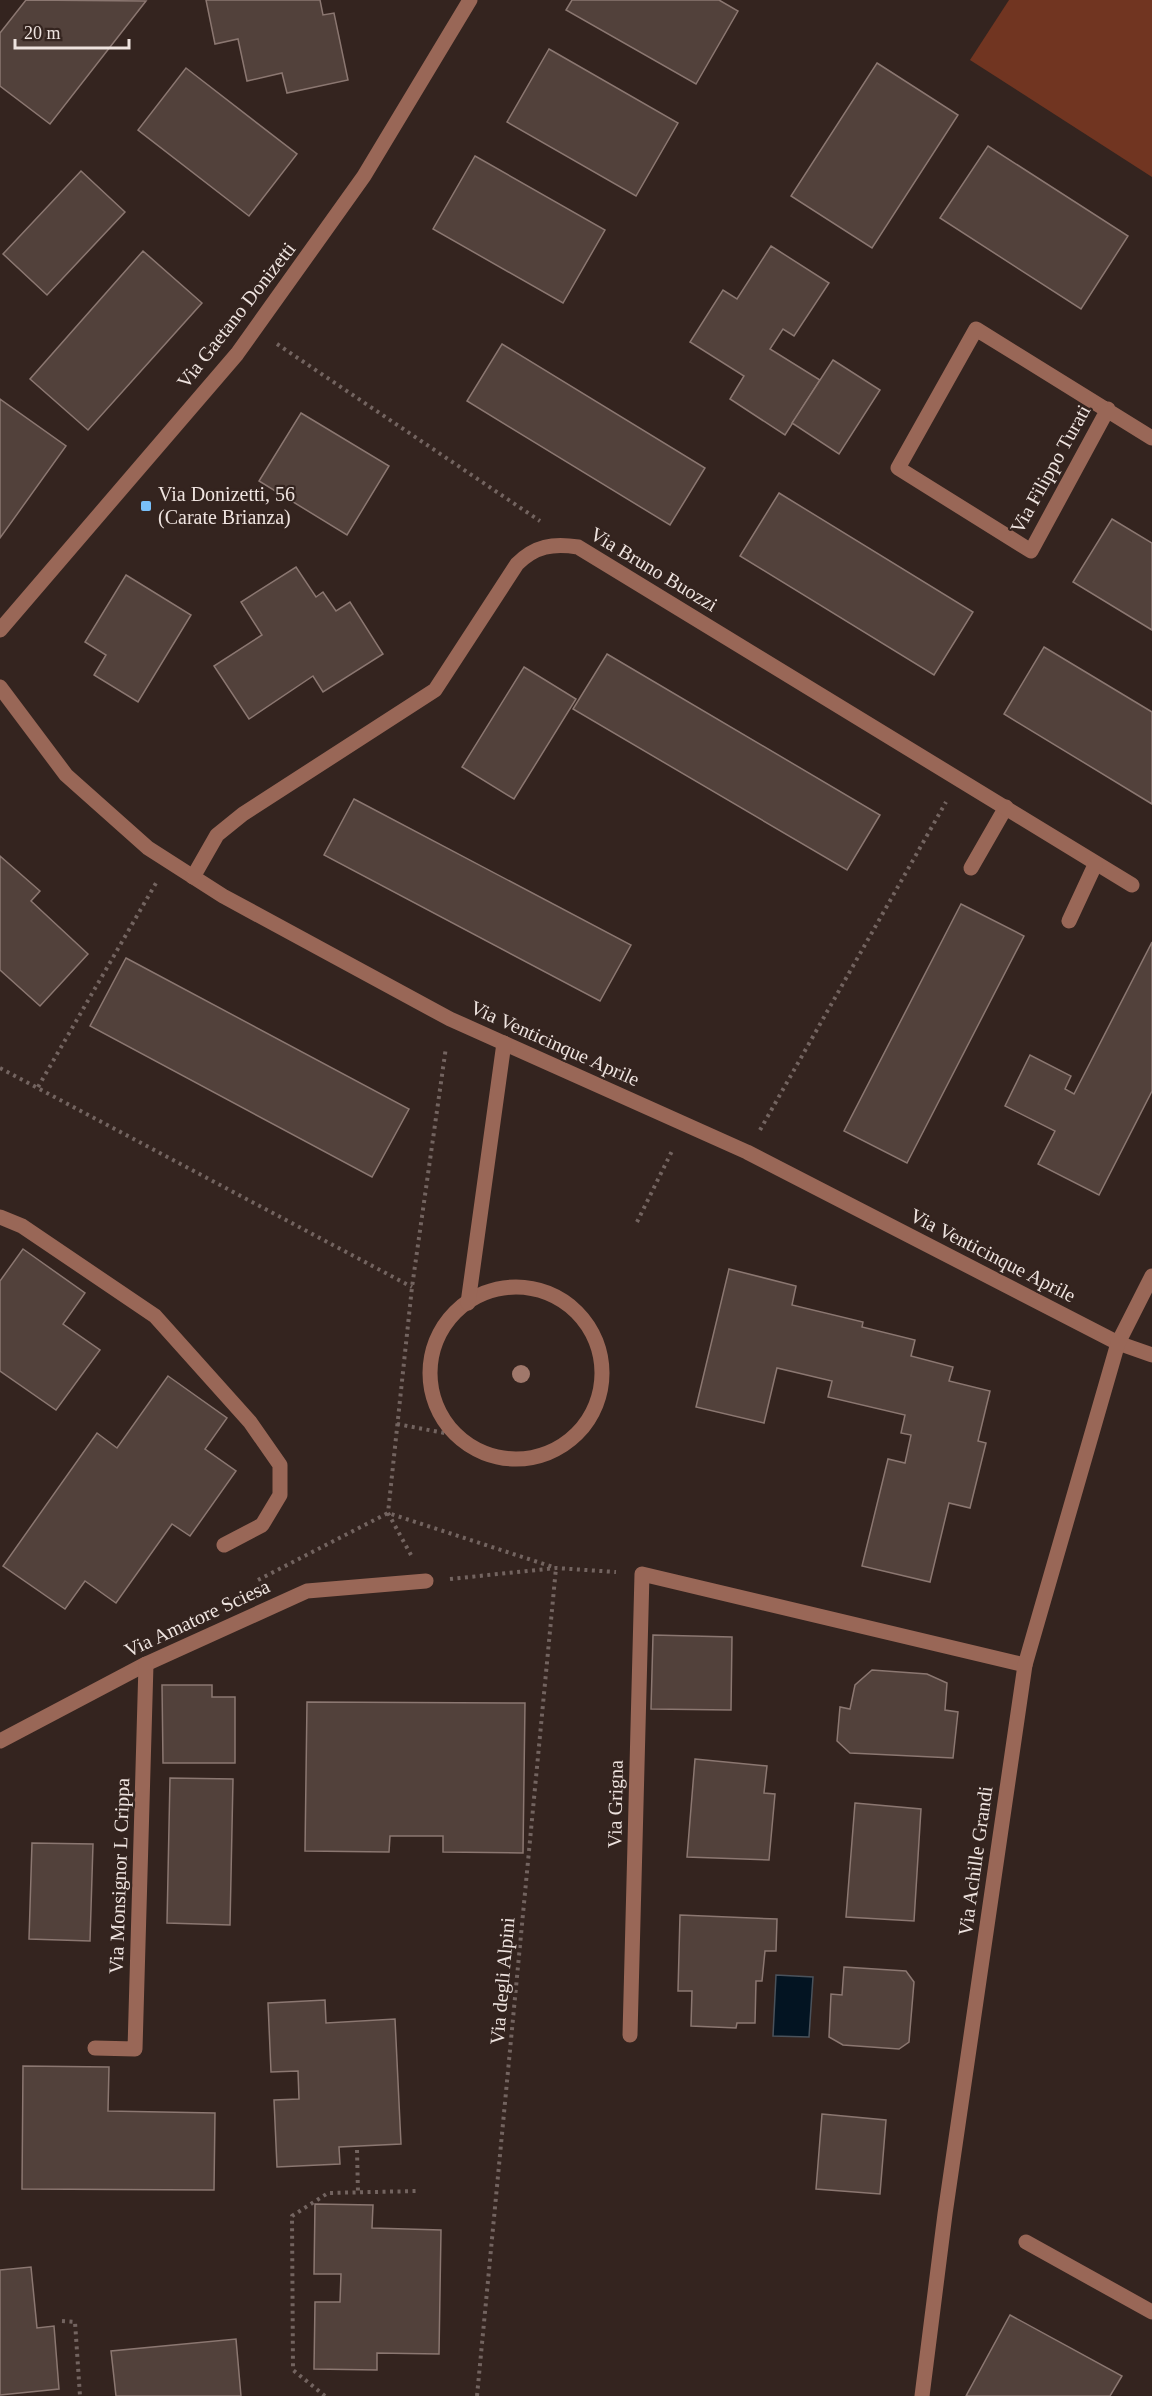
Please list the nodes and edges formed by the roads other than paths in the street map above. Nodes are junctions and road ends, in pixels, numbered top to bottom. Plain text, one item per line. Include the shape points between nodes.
1 (470, 0) edge
2 (1108, 410) junction
3 (1152, 438) edge
4 (0, 630) edge
5 (0, 687) edge
6 (1006, 807) junction
7 (1095, 865) junction
8 (971, 868) dead end
9 (193, 877) junction
10 (1132, 885) dead end
11 (1069, 921) dead end
12 (504, 1042) junction
13 (0, 1217) edge
14 (1152, 1276) edge
15 (468, 1303) junction
16 (1118, 1343) junction
17 (1152, 1354) edge
18 (224, 1545) dead end
19 (426, 1581) road end
20 (146, 1664) junction
21 (1025, 1665) junction
22 (0, 1741) edge
23 (630, 2035) dead end
24 (95, 2048) dead end
25 (1026, 2242) dead end
26 (1152, 2312) edge
27 (922, 2396) edge

1 - 4 street, Via Gaetano Donizetti via 364,176 237,354
2 - 2 street, Via Filippo Turati via 976,329 898,468 1032,551
2 - 3 street, Via Filippo Turati
5 - 9 street, Via Venticinque Aprile via 66,775 148,848
6 - 7 street, Via Bruno Buozzi
6 - 8 street
6 - 9 street, Via Bruno Buozzi via 578,547 559,544 526,555 435,690 243,814 217,835
7 - 10 street, Via Bruno Buozzi
7 - 11 street
9 - 12 street, Via Venticinque Aprile via 450,1019
12 - 15 street
12 - 16 street, Via Venticinque Aprile via 747,1152
13 - 18 street via 22,1226 154,1316 250,1422 280,1466 280,1495 262,1525
14 - 16 street, Via Achille Grandi
15 - 15 street via 441,1329 431,1356 430,1384 438,1411 455,1435 478,1451 506,1459 534,1458 560,1447 582,1429 597,1404 603,1377 599,1348 587,1323 566,1302 541,1290 512,1287 484,1293
16 - 17 street, Via Venticinque Aprile
16 - 21 street, Via Achille Grandi
19 - 20 street, Via Amatore Sciesa via 308,1591
20 - 22 street, Via Amatore Sciesa
20 - 24 street, Via Monsignor L Crippa via 135,2049
21 - 23 street, Via Grigna via 642,1574
21 - 27 street, Via Achille Grandi via 946,2202
25 - 26 street

